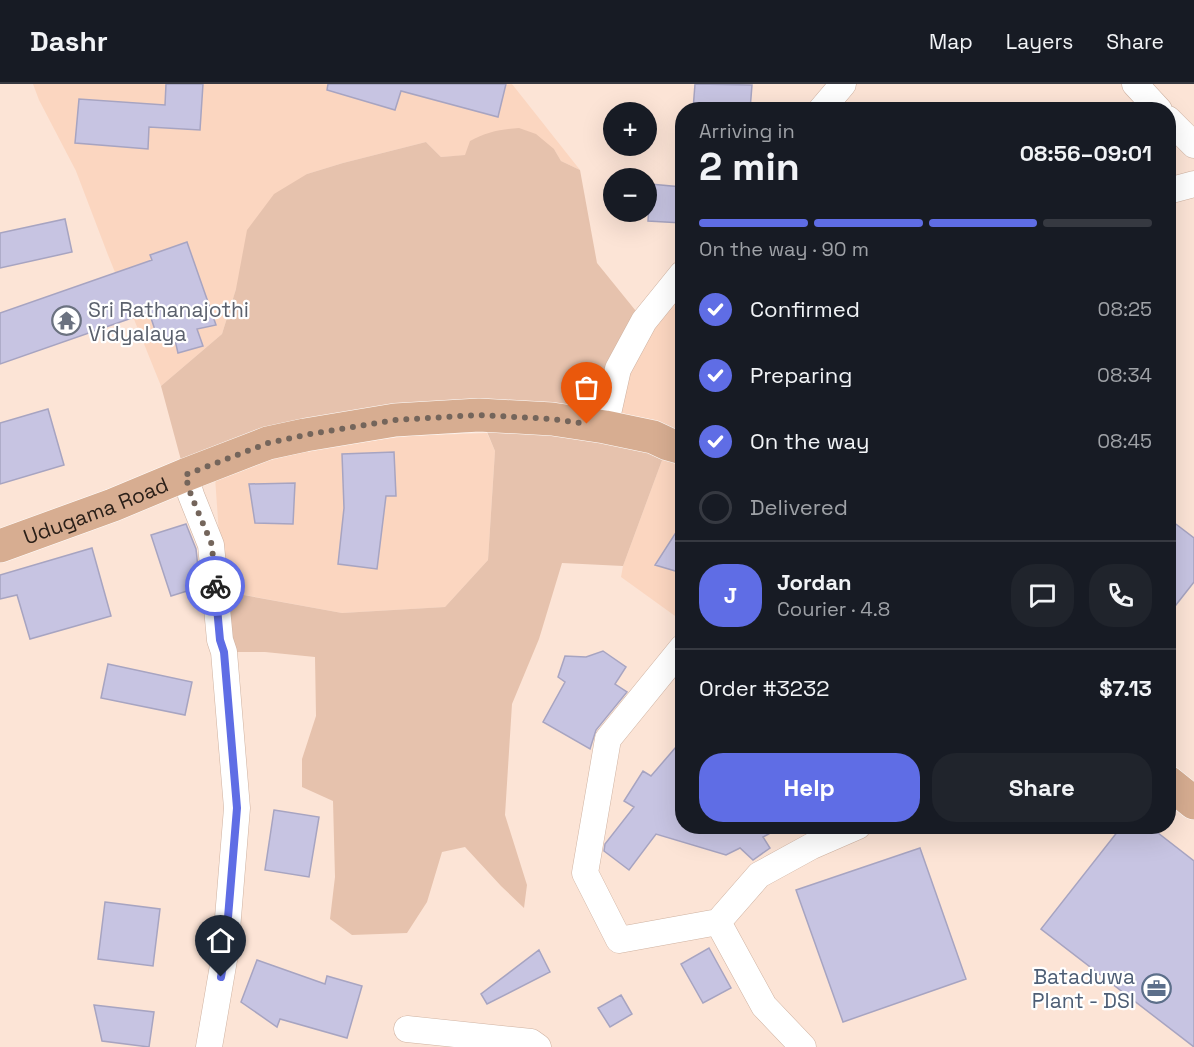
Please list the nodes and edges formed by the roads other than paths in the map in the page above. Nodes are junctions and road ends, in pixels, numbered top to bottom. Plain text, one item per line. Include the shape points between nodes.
1 (843, 84) edge
2 (1135, 84) edge
3 (828, 102) edge
4 (1152, 102) edge
5 (1176, 127) edge
6 (1194, 145) edge
7 (1194, 184) edge
8 (1176, 189) edge
9 (675, 283) edge
10 (605, 427) junction
11 (675, 446) edge
12 (185, 475) junction
13 (0, 546) edge
14 (675, 657) edge
15 (1176, 788) edge
16 (1194, 803) edge
17 (840, 834) edge
18 (718, 922) junction
19 (407, 1029) dead end
20 (209, 1047) edge
21 (538, 1047) edge
22 (803, 1047) edge

1 - 3 street
2 - 4 street
5 - 6 street
7 - 8 street
9 - 10 street via 644,321 618,369
10 - 11 main road, Udugama Road
10 - 12 main road, Udugama Road via 479,415 395,420 268,443
12 - 13 main road, Udugama Road
12 - 20 street via 212,545 237,808 225,954
14 - 18 street via 608,739 585,873 619,940
15 - 16 main road
17 - 18 street via 759,875
18 - 22 street via 764,1006
19 - 21 street via 531,1042

